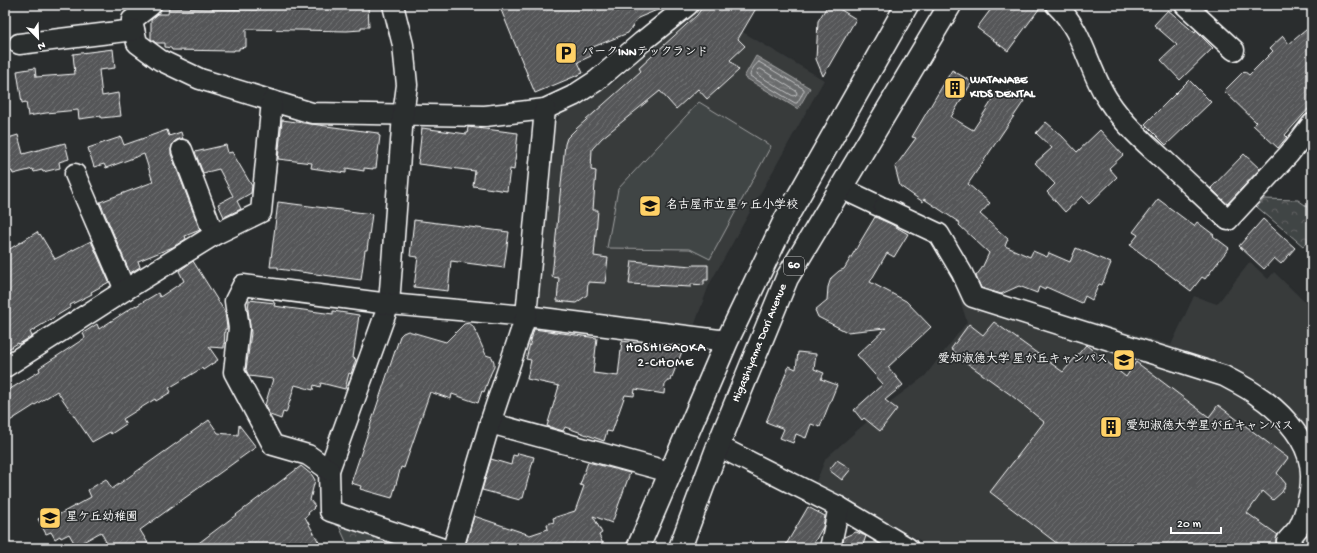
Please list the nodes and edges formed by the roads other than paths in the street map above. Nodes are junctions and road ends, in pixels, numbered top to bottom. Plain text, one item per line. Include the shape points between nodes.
1 (151, 5) edge
2 (393, 5) edge
3 (688, 5) edge
4 (950, 5) edge
5 (1056, 5) edge
6 (1185, 5) edge
7 (903, 6) edge
8 (134, 30) junction
9 (19, 44) dead end
10 (1234, 50) dead end
11 (272, 101) junction
12 (545, 109) junction
13 (403, 115) junction
14 (1312, 124) edge
15 (182, 150) dead end
16 (75, 174) dead end
17 (841, 188) junction
18 (214, 235) junction
19 (124, 290) junction
20 (389, 304) junction
21 (526, 316) junction
22 (726, 341) junction
23 (5, 367) edge
24 (490, 423) junction
25 (718, 446) junction
26 (329, 470) junction
27 (670, 472) junction
28 (839, 507) junction
29 (1287, 541) dead end
30 (440, 548) edge
31 (453, 548) edge
32 (638, 548) edge
33 (680, 548) edge
34 (830, 548) edge
35 (908, 548) edge

1 - 8 street via 132,20
2 - 13 street via 403,45 407,85
3 - 12 street via 596,81
4 - 17 main road, Higashiyama Dori Avenue / 60
5 - 14 street via 1080,37 1093,73 1108,101 1135,133 1228,220 1289,154
6 - 10 street
7 - 22 main road, 60 via 785,220
8 - 9 street
8 - 11 street via 137,43 160,60 200,79
11 - 13 street via 312,113
11 - 18 street via 261,212
12 - 13 street via 485,116
12 - 21 street
13 - 20 street
15 - 18 street
16 - 19 street
17 - 25 main road, Higashiyama Dori Avenue / 60 via 787,278
17 - 29 street via 938,234 962,273 973,297 1224,376 1258,395 1281,414 1299,437 1308,456 1311,472 1307,505 1299,526
18 - 19 street
19 - 23 street
20 - 21 street
20 - 26 street
20 - 26 street via 243,285 235,301 239,328 234,372 273,445 308,455
21 - 22 street
21 - 24 street
22 - 27 main road, 60
24 - 27 street
24 - 31 street
25 - 28 street
25 - 33 main road, Higashiyama Dori Avenue / 60
26 - 30 street via 330,511
27 - 32 main road, 60
28 - 34 street
28 - 35 street

